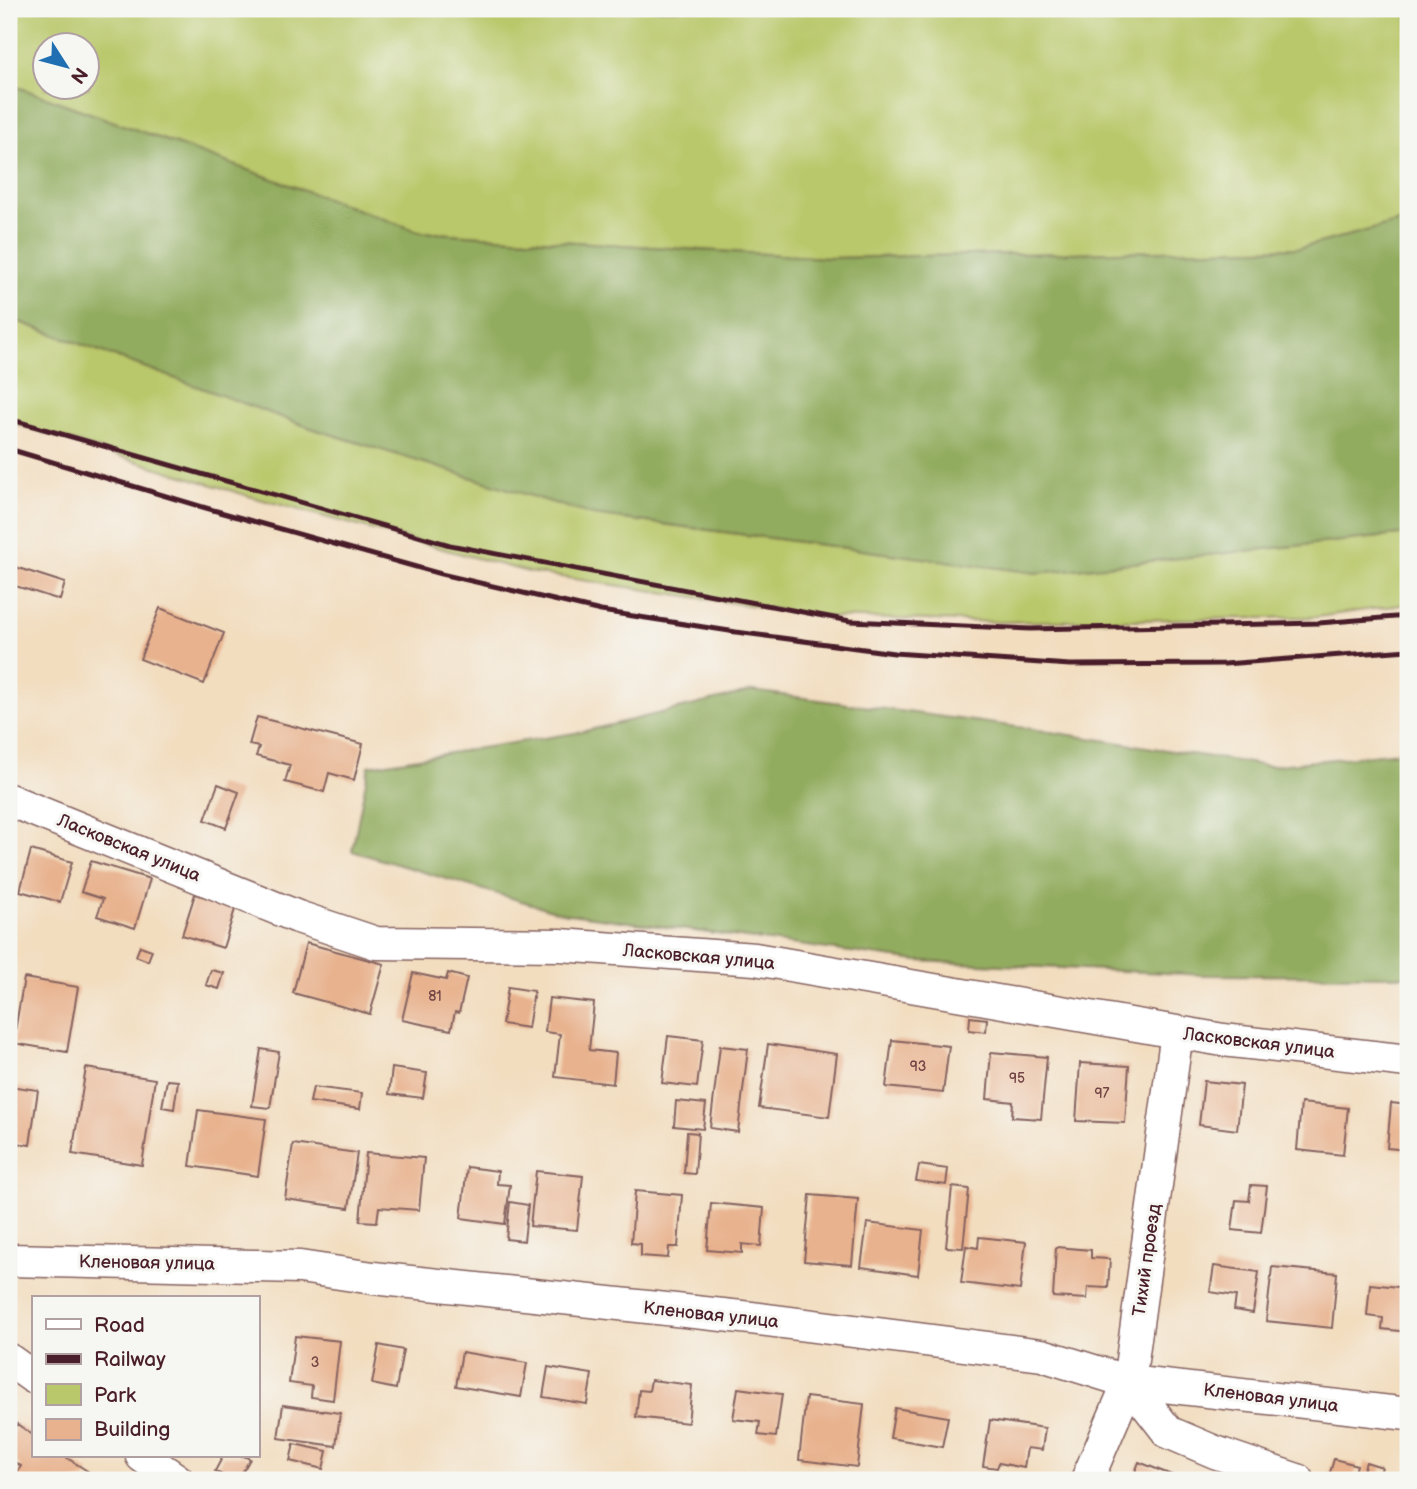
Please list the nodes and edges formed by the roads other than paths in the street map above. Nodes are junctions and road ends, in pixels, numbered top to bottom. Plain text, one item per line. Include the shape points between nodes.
1 (9, 800) edge
2 (1177, 1032) junction
3 (1408, 1061) edge
4 (9, 1260) edge
5 (9, 1360) edge
6 (32, 1376) edge
7 (1129, 1382) junction
8 (1408, 1415) edge
9 (145, 1458) edge
10 (177, 1480) edge
11 (1087, 1480) edge
12 (1297, 1480) edge

1 - 2 street, Ласковская улица via 298,917 376,943 560,945 755,959
2 - 3 street, Ласковская улица
2 - 7 street, Тихий проезд
4 - 7 street, Кленовая улица via 300,1267 1042,1355
5 - 6 street
7 - 8 street, Кленовая улица
7 - 11 street, Тихий проезд
7 - 12 street via 1168,1432
9 - 10 street

